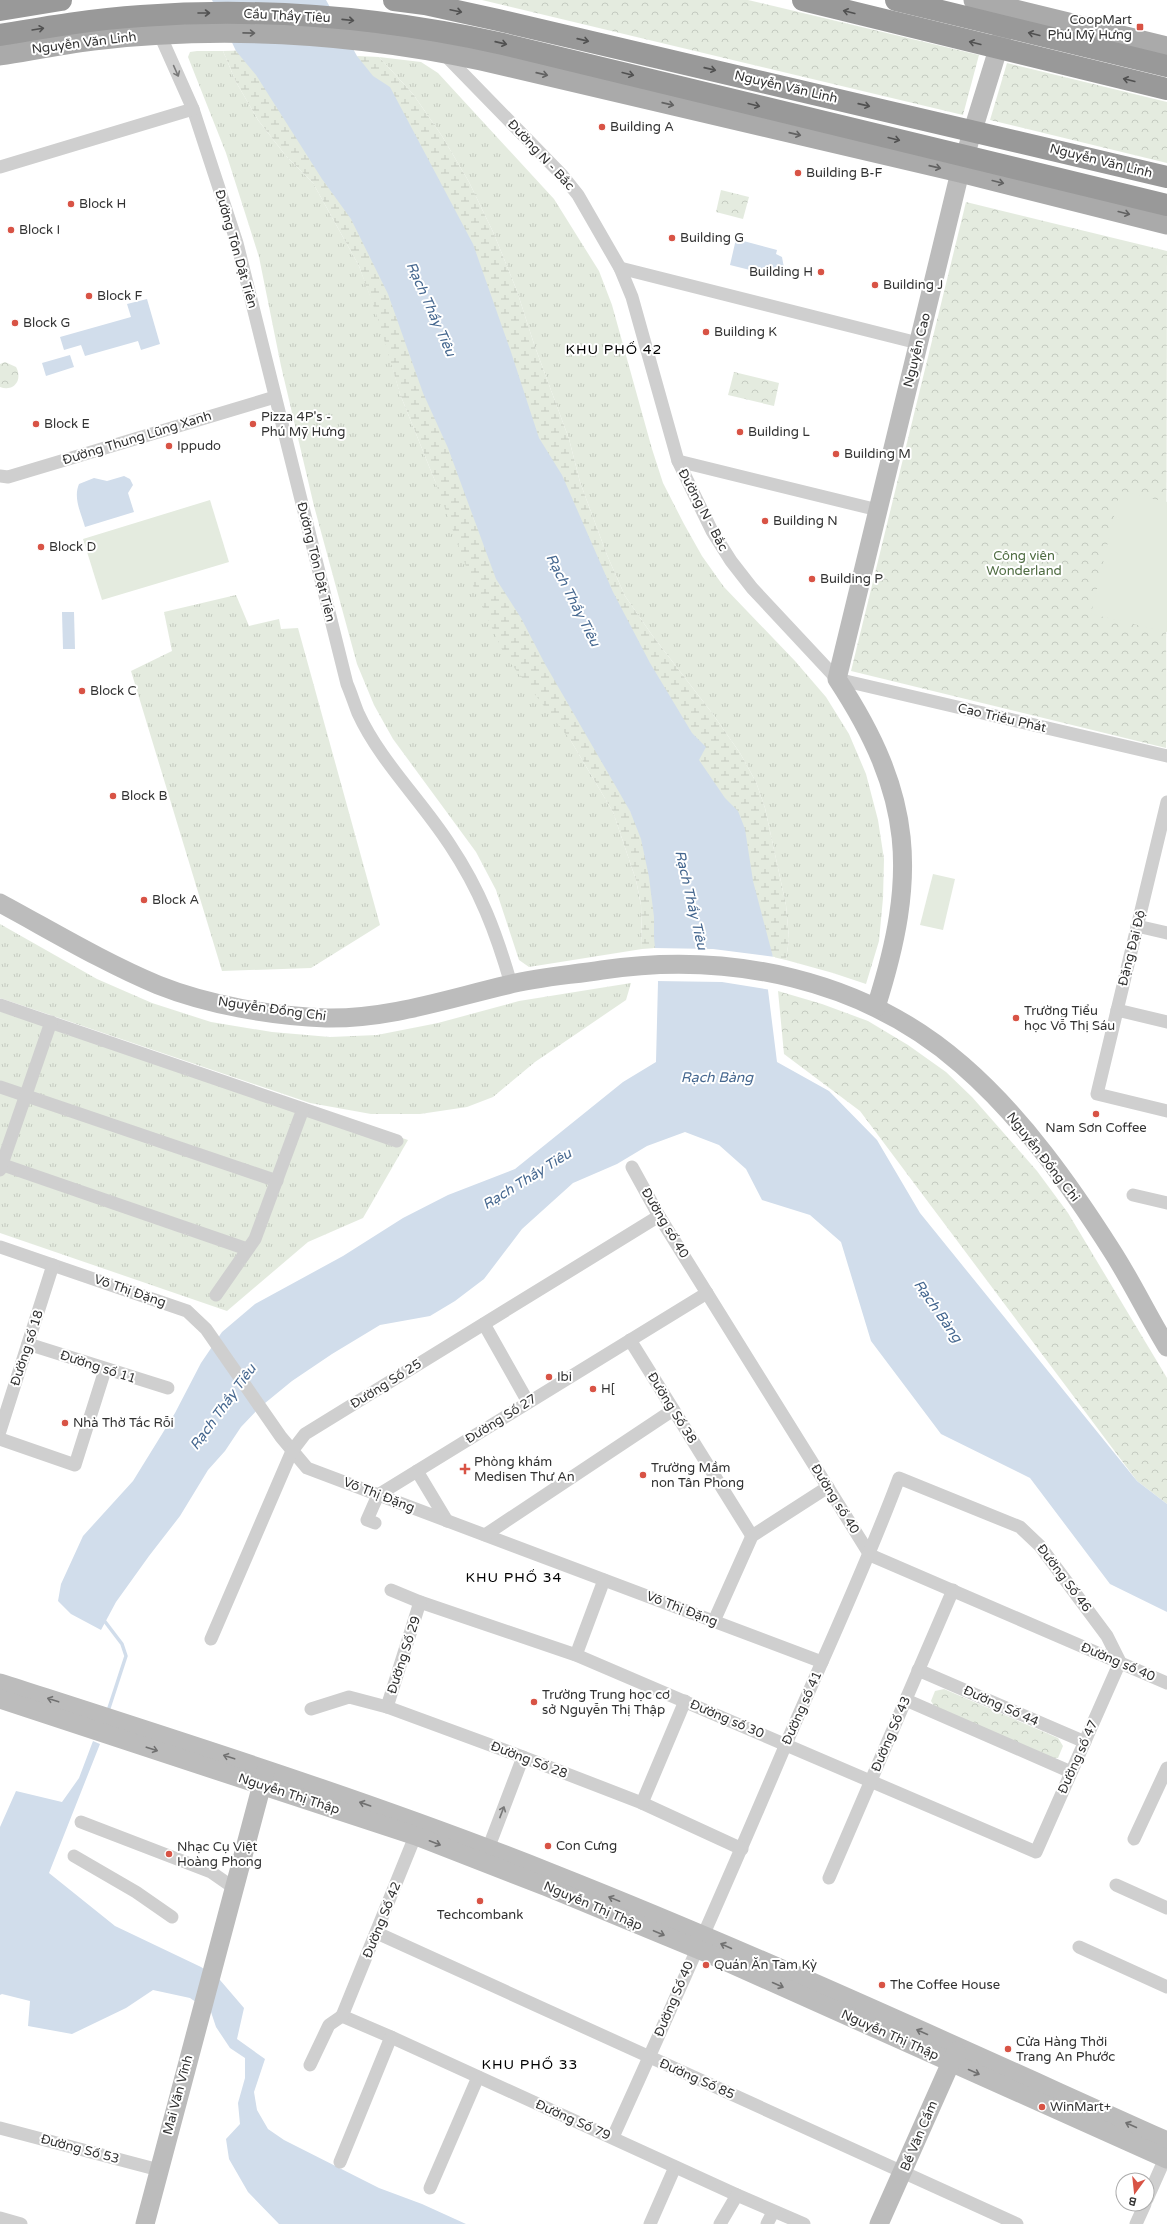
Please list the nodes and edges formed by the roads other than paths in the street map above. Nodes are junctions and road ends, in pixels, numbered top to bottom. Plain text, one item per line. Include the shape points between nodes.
1 (61, 0) edge
2 (803, 0) edge
3 (896, 0) edge
4 (974, 0) edge
5 (399, 1) edge
6 (0, 10) edge
7 (1009, 12) edge
8 (165, 28) junction
9 (0, 35) edge
10 (408, 37) junction
11 (1167, 47) edge
12 (998, 48) junction
13 (442, 52) junction
14 (0, 55) edge
15 (1167, 66) edge
16 (1167, 89) edge
17 (193, 109) junction
18 (973, 130) junction
19 (963, 164) junction
20 (0, 167) edge
21 (1167, 177) edge
22 (1167, 205) edge
23 (1167, 224) edge
24 (620, 268) junction
25 (918, 343) junction
26 (274, 396) junction
27 (678, 461) junction
28 (0, 476) edge
29 (878, 510) junction
30 (837, 678) junction
31 (1167, 756) edge
32 (1167, 802) edge
33 (1162, 843) edge
34 (0, 903) edge
35 (1137, 926) junction
36 (1167, 933) edge
37 (511, 984) junction
38 (0, 1005) edge
39 (876, 1007) junction
40 (1117, 1010) junction
41 (51, 1022) junction
42 (1167, 1022) edge
43 (0, 1087) edge
44 (26, 1096) junction
45 (303, 1109) junction
46 (1167, 1111) edge
47 (397, 1142) dead end
48 (1, 1166) edge
49 (632, 1167) dead end
50 (277, 1181) junction
51 (1134, 1195) dead end
52 (1167, 1203) edge
53 (659, 1216) junction
54 (0, 1247) edge
55 (247, 1249) junction
56 (54, 1265) junction
57 (707, 1293) junction
58 (216, 1294) dead end
59 (484, 1324) junction
60 (630, 1340) junction
61 (28, 1344) junction
62 (1167, 1347) edge
63 (105, 1370) junction
64 (168, 1388) dead end
65 (528, 1402) junction
66 (673, 1410) junction
67 (0, 1431) edge
68 (0, 1439) edge
69 (292, 1451) junction
70 (417, 1471) junction
71 (899, 1478) joint
72 (828, 1487) junction
73 (378, 1495) junction
74 (447, 1521) junction
75 (375, 1523) dead end
76 (485, 1535) junction
77 (752, 1536) junction
78 (870, 1554) junction
79 (604, 1580) junction
80 (391, 1590) dead end
81 (952, 1590) junction
82 (420, 1602) junction
83 (714, 1621) junction
84 (211, 1639) dead end
85 (576, 1655) junction
86 (822, 1662) junction
87 (1120, 1662) junction
88 (918, 1670) junction
89 (0, 1683) edge
90 (1167, 1683) edge
91 (0, 1699) edge
92 (906, 1700) junction
93 (685, 1701) junction
94 (387, 1707) junction
95 (311, 1709) dead end
96 (89, 1720) junction
97 (1085, 1742) junction
98 (786, 1744) junction
99 (523, 1757) junction
100 (1167, 1769) edge
101 (1072, 1772) junction
102 (264, 1777) junction
103 (871, 1781) junction
104 (642, 1803) junction
105 (81, 1822) dead end
106 (418, 1829) junction
107 (1134, 1839) dead end
108 (488, 1848) junction
109 (742, 1849) junction
110 (1036, 1852) joint
111 (74, 1856) dead end
112 (829, 1878) dead end
113 (1116, 1885) dead end
114 (234, 1888) junction
115 (1167, 1907) edge
116 (172, 1916) dead end
117 (377, 1933) junction
118 (699, 1942) junction
119 (1078, 1948) dead end
120 (1167, 1987) edge
121 (342, 2016) junction
122 (391, 2037) junction
123 (954, 2055) junction
124 (649, 2057) junction
125 (310, 2064) dead end
126 (478, 2077) junction
127 (0, 2128) edge
128 (613, 2137) junction
129 (1167, 2153) edge
130 (340, 2162) dead end
131 (675, 2167) junction
132 (159, 2170) junction
133 (903, 2172) junction
134 (1155, 2181) edge
135 (430, 2188) dead end
136 (737, 2195) junction
137 (773, 2212) junction
138 (1141, 2212) edge
139 (0, 2218) edge
140 (21, 2224) edge
141 (145, 2224) edge
142 (650, 2224) edge
143 (720, 2224) edge
144 (767, 2224) edge
145 (804, 2224) edge
146 (879, 2224) edge
147 (1017, 2224) edge
148 (1136, 2224) edge

1 - 6 highway
12 -> 2 highway
3 - 7 highway
4 - 7 main road
5 -> 18 highway, Nguyễn Văn Linh via 498,20
7 - 11 main road
7 - 12 street, Nguyễn Cao
15 -> 7 highway
9 -> 8 highway, Nguyễn Văn Linh via 102,20
8 -> 10 highway, Cầu Thầy Tiêu via 228,13 347,19
8 - 14 main road, Nguyễn Văn Linh
8 -> 17 street, Đường Tôn Dật Tiên
10 - 13 main road, Nguyễn Văn Linh
10 -> 19 highway, Nguyễn Văn Linh via 460,34
16 -> 12 highway
12 - 18 street, Nguyễn Cao
13 -> 19 main road, Nguyễn Văn Linh
13 - 24 street, Đường N - Bắc via 566,179
17 - 20 street
17 - 26 street, Đường Tôn Dật Tiên via 237,243
18 - 19 street, Nguyễn Cao
18 - 21 highway, Nguyễn Văn Linh
19 - 22 highway, Nguyễn Văn Linh
19 -> 23 main road, Nguyễn Văn Linh
19 - 25 street, Nguyễn Cao
24 - 25 street
24 - 27 street, Đường N - Bắc via 632,297
25 - 29 street, Nguyễn Cao
26 - 28 street, Đường Thung Lũng Xanh via 8,477
26 - 37 street, Đường Tôn Dật Tiên via 347,684 358,713 386,759 450,845 477,892 493,924
27 - 29 street
27 - 30 street, Đường N - Bắc via 712,531 731,561 780,619
29 - 30 street, Nguyễn Cao
30 - 31 street, Cao Triều Phát
30 - 39 street, Đường N - Bắc via 871,735 886,767 901,827 902,896 889,965
32 - 33 street, Đặng Đại Độ
33 - 35 street, Đặng Đại Độ
34 - 37 street, Nguyễn Đổng Chi via 131,973 186,994 242,1008 323,1018 352,1018 431,1006
35 - 36 street
35 - 40 street, Đặng Đại Độ
37 - 39 street, Nguyễn Đổng Chi via 651,965 721,965 767,972 828,988
38 - 41 street
39 - 62 street, Nguyễn Đổng Chi via 930,1040 962,1065 1015,1119 1061,1177 1110,1249
40 - 42 street
40 - 46 street, Đặng Đại Độ via 1096,1094
41 - 44 street
41 - 45 street
43 - 44 street
44 - 48 street
44 - 50 street
45 - 47 street
45 - 50 street
48 - 55 street
49 - 53 street, Đường số 40
50 - 55 street via 255,1239
51 - 52 street
53 - 57 street, Đường số 40
53 - 59 street, Đường Số 25
54 - 56 street, Võ Thị Đặng
55 - 58 street
56 - 61 street, Đường số 18
56 - 69 street, Võ Thị Đặng via 188,1311 206,1328
57 - 60 street, Đường Số 27
57 - 72 street, Đường số 40
59 - 65 street
59 - 69 street, Đường Số 25 via 305,1434
60 - 65 street, Đường Số 27
60 - 66 street, Đường Số 38
61 - 63 street, Đường số 11
61 - 67 street, Đường số 18
63 - 64 street, Đường số 11
63 - 68 street via 75,1465
65 - 70 street, Đường Số 27
66 - 76 street
66 - 77 street, Đường Số 38
69 - 73 street, Võ Thị Đặng via 307,1468
69 - 84 street, Đường Số 25
70 - 73 street, Đường Số 27
70 - 74 street
71 - 78 street, Đường số 41
71 - 87 street, Đường Số 46 via 1020,1527 1040,1546 1108,1636
72 - 77 street
72 - 78 street, Đường số 40
73 - 74 street, Võ Thị Đặng
73 - 75 street via 367,1520
74 - 76 street, Võ Thị Đặng
76 - 79 street, Võ Thị Đặng
77 - 83 street
78 - 81 street, Đường số 40
78 - 86 street, Đường số 41
79 - 83 street, Võ Thị Đặng
79 - 85 street
80 - 82 street, Đường số 30
81 - 87 street, Đường số 40
81 - 88 street, Đường Số 43
82 - 85 street, Đường số 30
82 - 94 street, Đường Số 29
83 - 86 street, Võ Thị Đặng
85 - 93 street, Đường số 30
86 - 98 street, Đường số 41
87 - 90 street, Đường số 40
87 - 97 street, Đường số 47
88 - 92 street, Đường Số 43
88 - 97 street, Đường Số 44
96 -> 89 street, Nguyễn Thị Thập
91 - 96 street, Nguyễn Thị Thập
92 - 101 street
92 - 103 street, Đường Số 43
93 - 98 street, Đường số 30
93 - 104 street
94 - 95 street, Đường Số 28 via 349,1697
94 - 99 street, Đường Số 28
96 - 102 street, Nguyễn Thị Thập
97 - 101 street, Đường số 47
98 - 103 street, Đường số 30
98 - 109 street, Đường số 41
99 - 104 street, Đường Số 28
108 -> 99 street
100 - 107 street
101 - 110 street, Đường số 47
102 - 106 street, Nguyễn Thị Thập
102 - 114 street
103 - 110 street, Đường số 30
103 - 112 street, Đường Số 43
104 - 109 street, Đường Số 28
105 - 114 street via 211,1872
106 - 108 street, Nguyễn Thị Thập
106 - 117 street, Đường Số 42
106 -> 118 street, Nguyễn Thị Thập via 547,1886
118 -> 108 street, Nguyễn Thị Thập
109 - 118 street, Đường số 41
111 - 116 street
113 - 115 street
114 - 132 street, Mai Văn Vĩnh
117 - 121 street, Đường Số 42
117 - 124 street, Đường Số 85
118 - 123 street, Nguyễn Thị Thập
118 - 124 street, Đường Số 40
119 - 120 street
121 - 122 street, Đường Số 79
121 - 125 street via 329,2025
122 - 126 street, Đường Số 79
122 - 130 street
123 - 129 street, Nguyễn Thị Thập
123 - 133 street, Bế Văn Cấm
124 - 128 street, Đường Số 40
124 - 133 street, Đường Số 85
126 - 128 street, Đường Số 79
126 - 135 street
127 - 132 street, Đường Số 53
128 - 131 street, Đường Số 79
129 - 134 street
131 - 136 street, Đường Số 79
131 - 142 street
132 - 141 street, Mai Văn Vĩnh
133 - 146 street, Bế Văn Cấm
133 - 147 street, Đường Số 85
136 - 137 street, Đường Số 79
136 - 143 street
137 - 144 street
137 - 145 street, Đường Số 79
138 - 148 street
139 - 140 street

